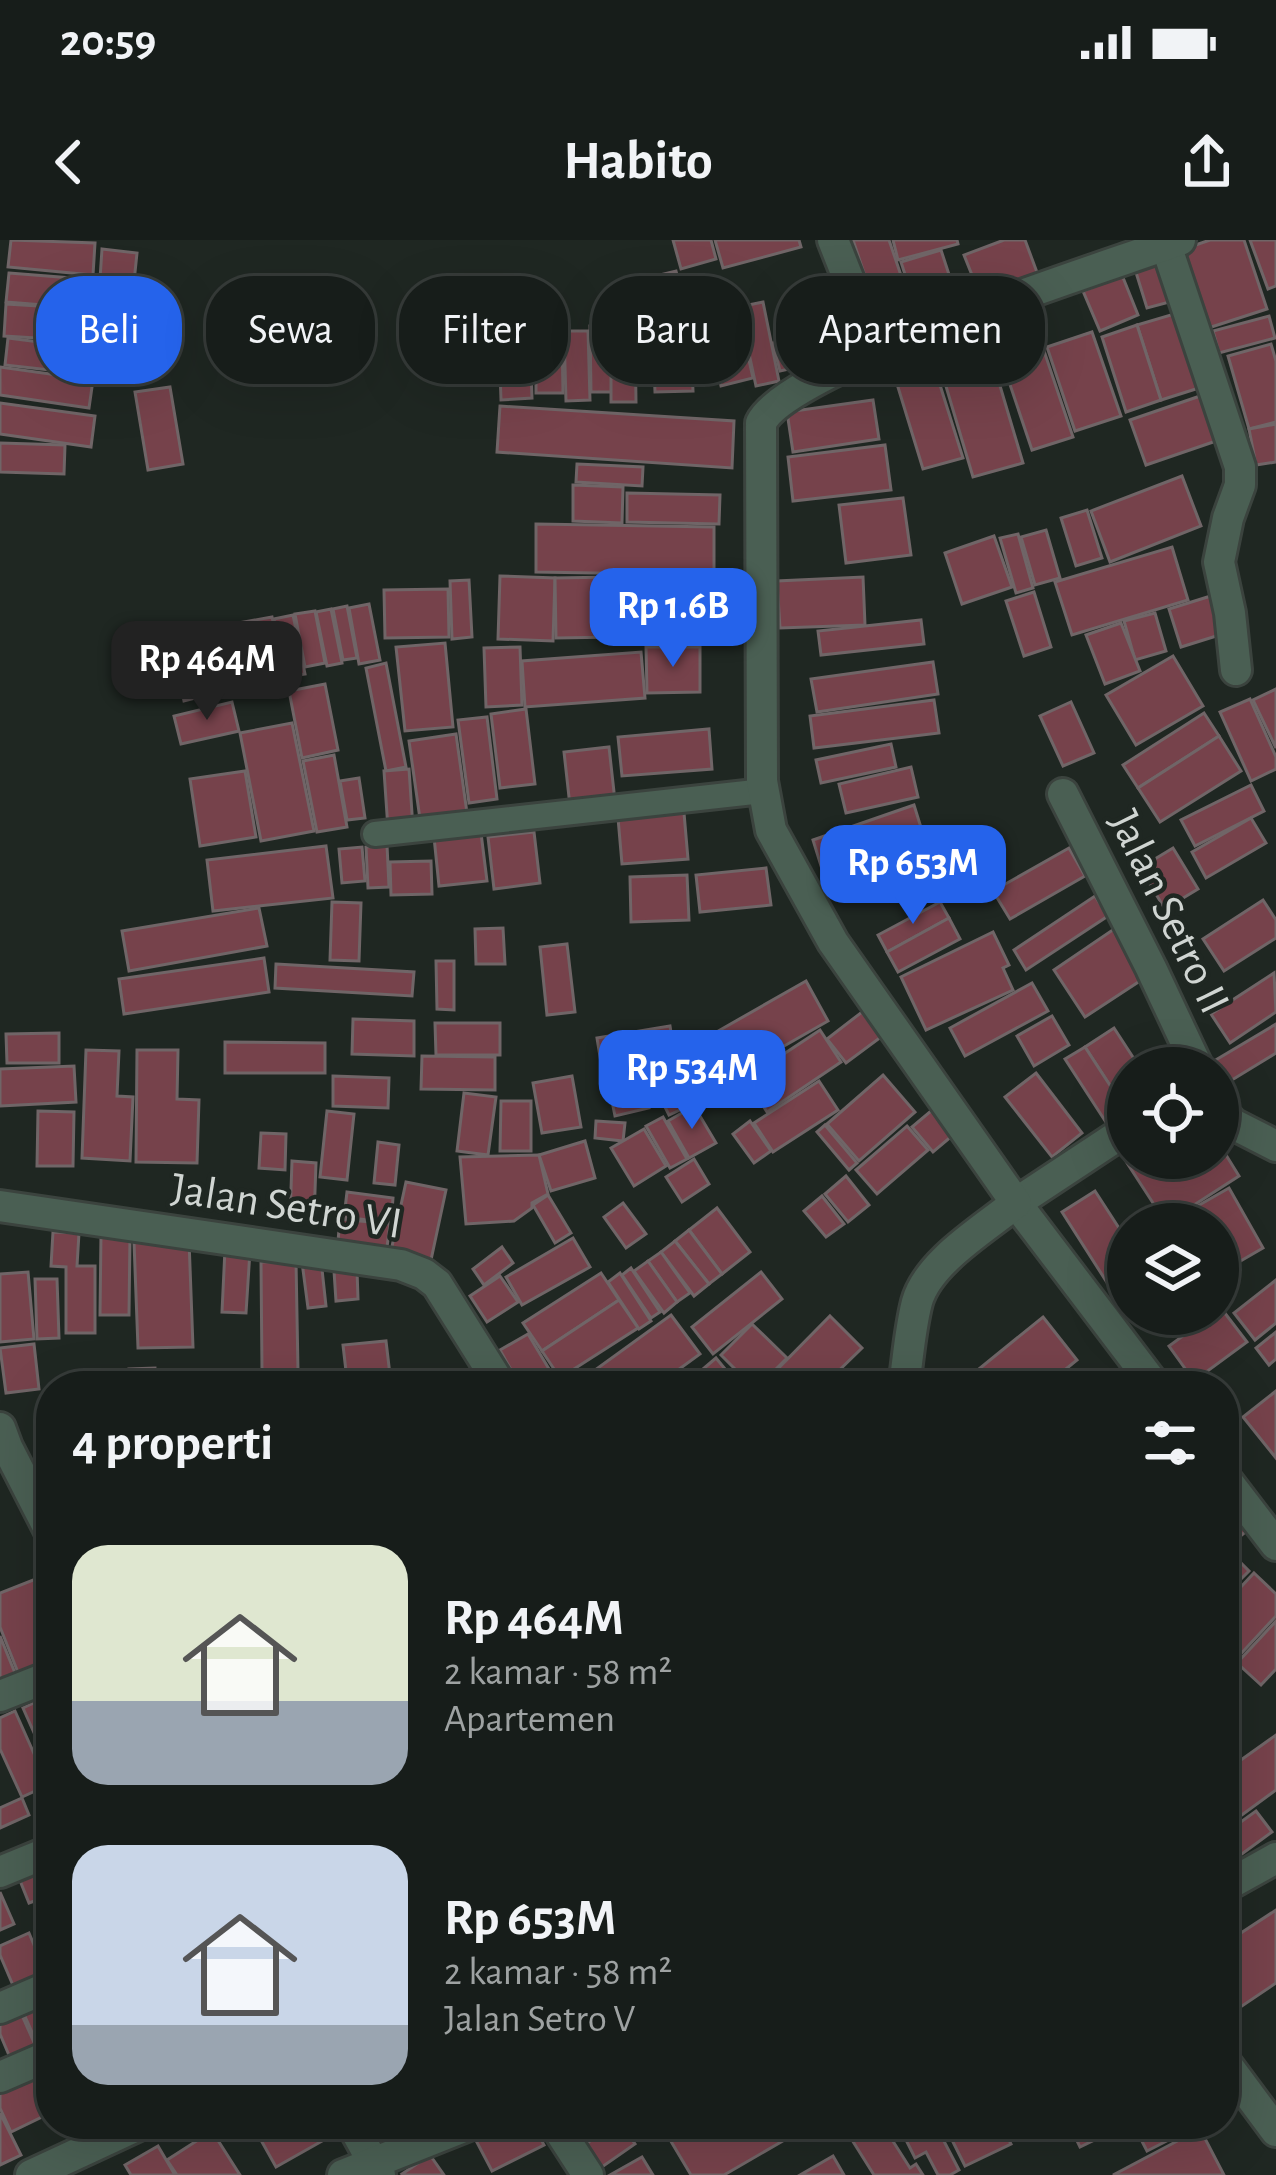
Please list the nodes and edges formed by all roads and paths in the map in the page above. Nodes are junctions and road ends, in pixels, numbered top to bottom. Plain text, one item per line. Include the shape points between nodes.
1 (833, 240) edge
2 (1173, 243) edge
3 (847, 276) edge
4 (1045, 289) edge
5 (810, 384) edge
6 (1236, 670) dead end
7 (764, 791) junction
8 (1063, 794) dead end
9 (375, 834) dead end
10 (1188, 1047) edge
11 (1239, 1127) edge
12 (1107, 1143) edge
13 (1276, 1146) edge
14 (1016, 1203) junction
15 (0, 1207) edge
16 (492, 1371) edge
17 (906, 1371) edge
18 (1144, 1371) edge
19 (2, 1442) edge
20 (1239, 1497) edge
21 (36, 1505) edge
22 (1276, 1545) edge
23 (36, 1682) edge
24 (0, 1696) edge
25 (36, 1857) edge
26 (1276, 1858) edge
27 (0, 1872) edge
28 (1239, 1879) edge
29 (36, 1992) edge
30 (0, 2008) edge
31 (36, 2061) edge
32 (0, 2077) edge
33 (1239, 2082) edge
34 (1276, 2131) edge
35 (109, 2139) edge
36 (356, 2139) edge
37 (437, 2139) edge
38 (565, 2139) edge
39 (365, 2171) edge
40 (31, 2175) edge
41 (588, 2175) edge

1 - 3 street
2 - 4 street
2 - 6 street via 1240,467 1219,562
5 - 7 street via 761,423
7 - 9 lane
7 - 14 street via 771,830 833,942
8 - 10 street, Jalan Setro II
11 - 13 street
12 - 14 street
14 - 17 street via 926,1282
14 - 18 street
15 - 16 street, Jalan Setro VI via 401,1264 437,1284
19 - 21 street
20 - 22 street
23 - 24 street
25 - 27 street
26 - 28 street
29 - 30 street
31 - 32 street
33 - 34 street
35 - 40 street
36 - 39 street
37 - 39 street
38 - 41 street

